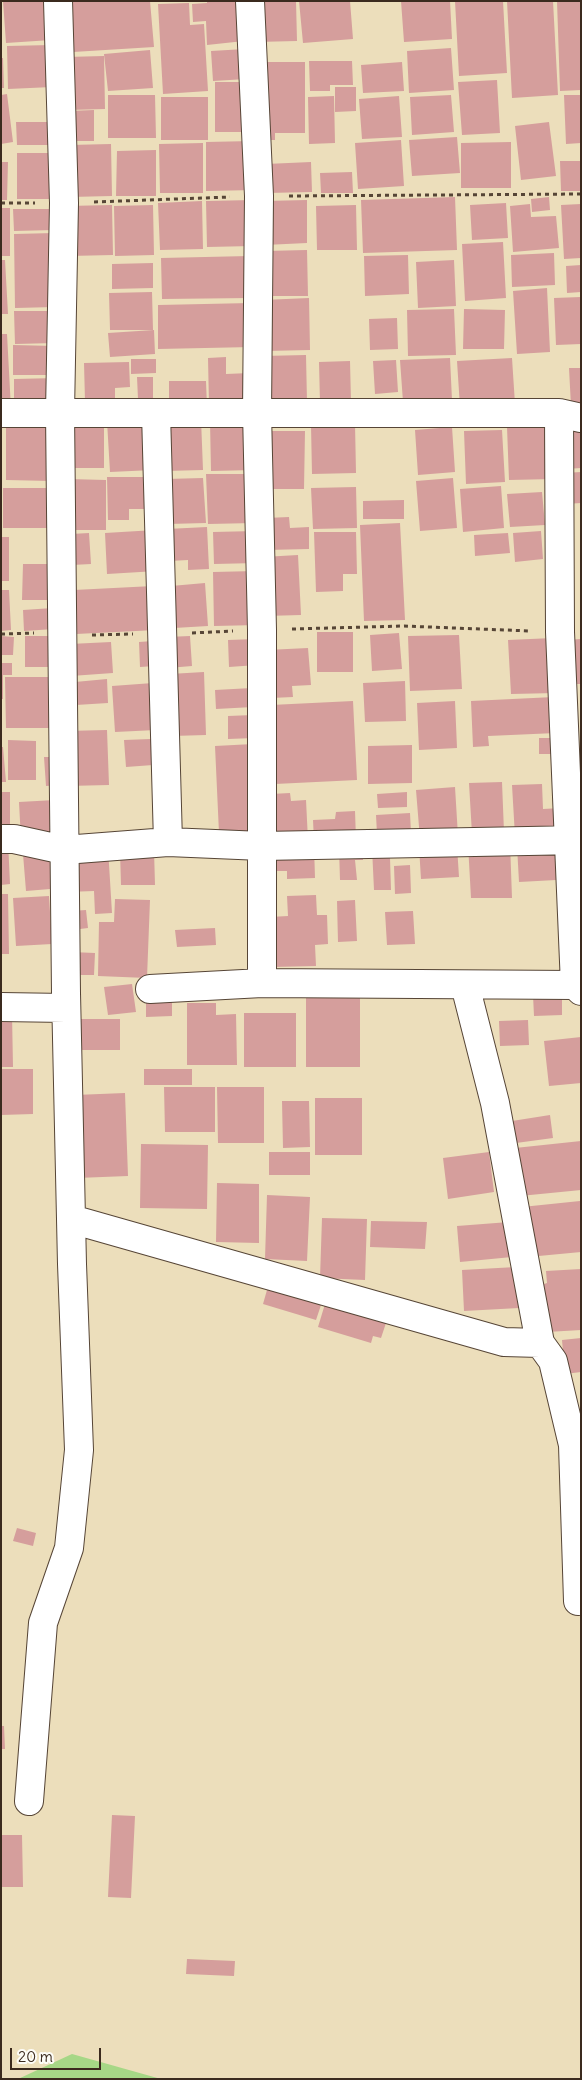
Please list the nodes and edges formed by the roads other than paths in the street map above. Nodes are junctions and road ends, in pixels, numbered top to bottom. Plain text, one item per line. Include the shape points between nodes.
1 (58, 1) edge
2 (250, 1) edge
3 (60, 412) junction
4 (257, 412) junction
5 (1, 413) edge
6 (156, 413) junction
7 (570, 415) edge
8 (1, 839) edge
9 (574, 840) edge
10 (168, 842) junction
11 (262, 846) junction
12 (64, 850) junction
13 (262, 983) junction
14 (464, 985) junction
15 (578, 988) edge
16 (150, 989) dead end
17 (1, 1007) edge
18 (66, 1008) junction
19 (71, 1219) junction
20 (540, 1343) junction
21 (578, 1601) dead end
22 (29, 1800) dead end

1 - 3 street via 64,203
2 - 4 street via 259,196
3 - 5 street
3 - 6 street
3 - 12 street
4 - 6 street
4 - 7 street
4 - 11 street
6 - 10 street
7 - 9 street via 560,632
8 - 12 street
9 - 11 street
9 - 15 street
10 - 11 street
10 - 12 street
11 - 13 street
12 - 18 street
13 - 14 street
13 - 16 street
14 - 15 street
14 - 20 street via 495,1103
17 - 18 street
18 - 19 street
19 - 20 street via 504,1342
19 - 22 street via 79,1450 69,1548 43,1623
20 - 21 street via 553,1361 573,1445

